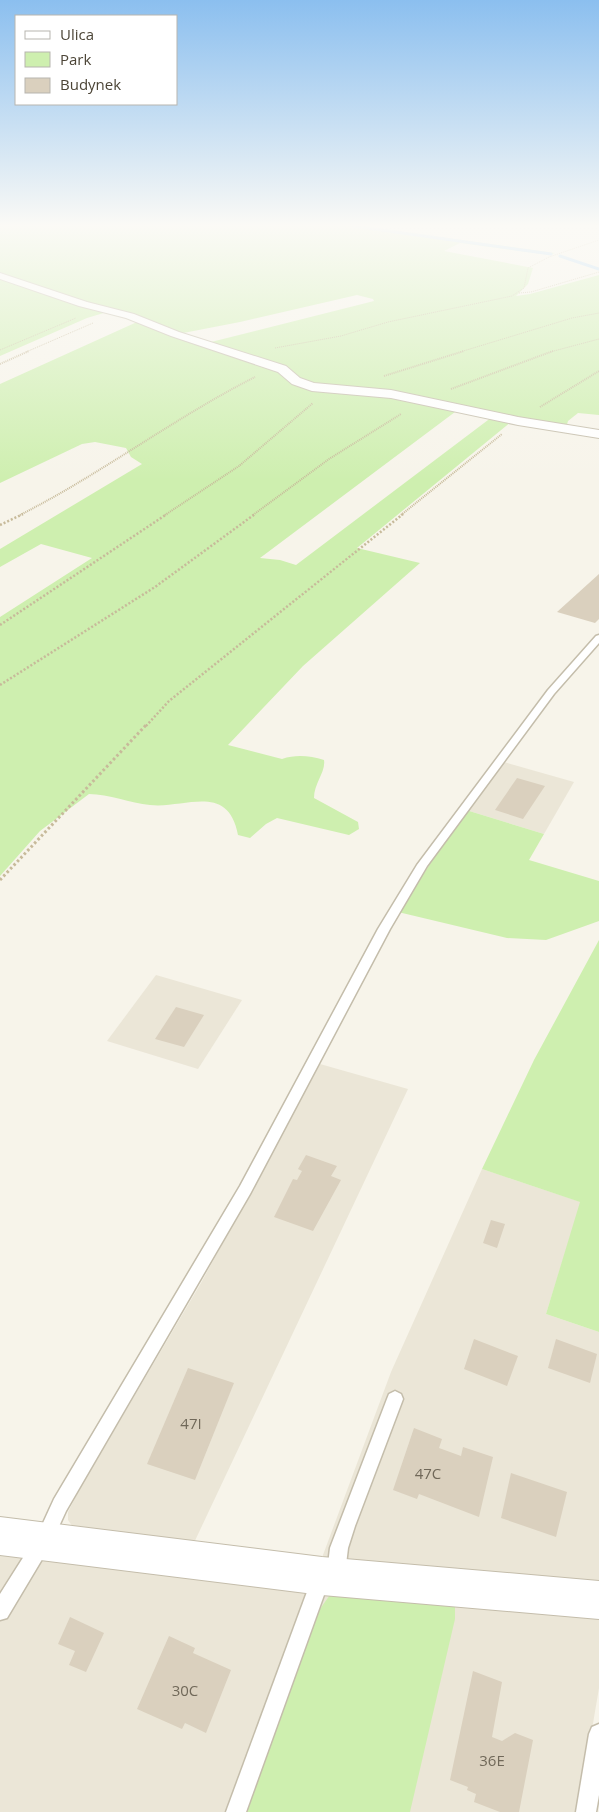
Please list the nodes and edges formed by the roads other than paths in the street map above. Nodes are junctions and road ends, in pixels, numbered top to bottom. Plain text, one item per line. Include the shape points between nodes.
1 (109, 311) edge
2 (599, 434) edge
3 (599, 638) edge
4 (396, 1399) dead end
5 (0, 1536) edge
6 (44, 1540) junction
7 (329, 1577) junction
8 (599, 1600) edge
9 (0, 1611) edge
10 (599, 1734) edge
11 (236, 1812) edge
12 (586, 1812) edge

1 - 2 street via 282,369 302,384 423,400 518,421
3 - 6 lane via 551,692 416,873 245,1190 60,1505
4 - 7 lane
5 - 6 street
6 - 7 street
6 - 9 lane
7 - 8 street
7 - 11 lane
10 - 12 lane

